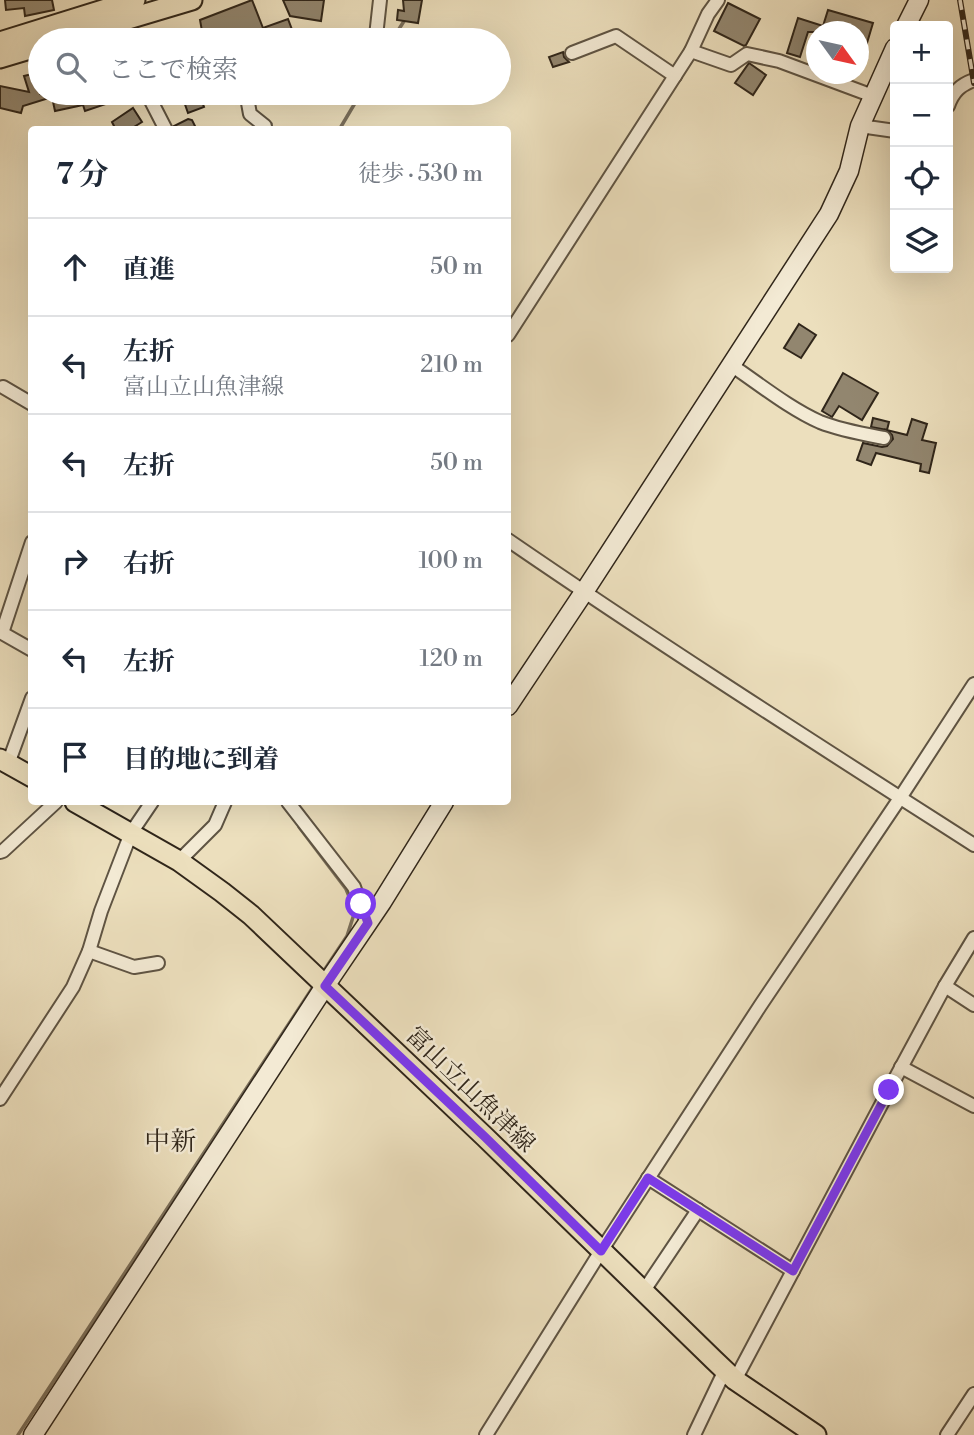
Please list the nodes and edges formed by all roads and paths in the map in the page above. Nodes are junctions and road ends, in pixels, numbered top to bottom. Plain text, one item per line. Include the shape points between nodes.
1 (135, 0) edge
2 (192, 0) edge
3 (380, 0) edge
4 (718, 0) edge
5 (919, 0) edge
6 (908, 21) edge
7 (45, 28) edge
8 (125, 28) edge
9 (377, 28) edge
10 (28, 33) edge
11 (0, 42) edge
12 (28, 50) edge
13 (691, 51) junction
14 (572, 53) dead end
15 (0, 58) edge
16 (890, 59) edge
17 (675, 76) junction
18 (974, 80) edge
19 (953, 94) edge
20 (873, 96) junction
21 (153, 105) edge
22 (248, 105) edge
23 (860, 125) junction
24 (164, 126) edge
25 (265, 126) edge
26 (890, 130) edge
27 (511, 330) edge
28 (731, 365) junction
29 (3, 387) dead end
30 (28, 402) edge
31 (884, 438) dead end
32 (511, 542) edge
33 (28, 554) edge
34 (584, 592) junction
35 (28, 648) edge
36 (974, 684) edge
37 (511, 702) edge
38 (28, 707) edge
39 (4, 762) edge
40 (28, 775) edge
41 (900, 798) junction
42 (54, 805) edge
43 (80, 805) edge
44 (150, 805) edge
45 (224, 805) edge
46 (290, 805) edge
47 (441, 805) edge
48 (131, 833) junction
49 (974, 845) edge
50 (0, 852) edge
51 (179, 861) junction
52 (368, 923) junction
53 (974, 938) edge
54 (89, 951) junction
55 (158, 963) dead end
56 (325, 986) junction
57 (945, 986) junction
58 (974, 1004) edge
59 (901, 1067) junction
60 (5, 1082) edge
61 (0, 1099) edge
62 (974, 1106) edge
63 (648, 1178) junction
64 (698, 1210) junction
65 (601, 1251) junction
66 (793, 1271) junction
67 (643, 1292) junction
68 (730, 1375) junction
69 (974, 1394) edge
70 (33, 1435) edge
71 (486, 1435) edge
72 (694, 1435) edge
73 (816, 1435) edge
74 (947, 1435) edge

1 - 7 main road
2 - 8 main road
3 - 9 street
4 - 13 street
5 - 6 street
10 - 11 main road
12 - 15 main road
13 - 17 street
13 - 20 street via 731,65 747,54 779,61
14 - 17 street via 616,36
16 - 20 street
17 - 27 street
18 - 19 street via 961,84
20 - 23 street
21 - 24 street
22 - 25 street via 250,114
23 - 26 street
23 - 28 street via 849,171 829,214
28 - 31 street via 821,422
28 - 34 street
29 - 30 street
32 - 34 street
33 - 35 street via 2,633
34 - 37 street
34 - 41 street
36 - 41 street
38 - 39 street
39 - 40 main road
41 - 49 street
41 - 63 street
42 - 50 street
43 - 48 main road, 富山立山魚津線
44 - 48 street
45 - 51 street via 215,825
46 - 52 street via 354,887
47 - 52 street
48 - 51 main road, 富山立山魚津線
48 - 54 street
51 - 56 main road, 富山立山魚津線 via 251,915
52 - 56 street
53 - 57 street
54 - 55 street via 134,967
54 - 60 street via 74,987
56 - 65 main road, 富山立山魚津線
56 - 70 street
57 - 58 street
57 - 59 street
59 - 62 street
59 - 66 street
60 - 61 street
63 - 64 street
63 - 65 street
64 - 66 street
64 - 67 street
65 - 67 main road, 富山立山魚津線
65 - 71 street
66 - 68 street
67 - 68 main road, 富山立山魚津線
68 - 72 street
68 - 73 main road, 富山立山魚津線
69 - 74 street

